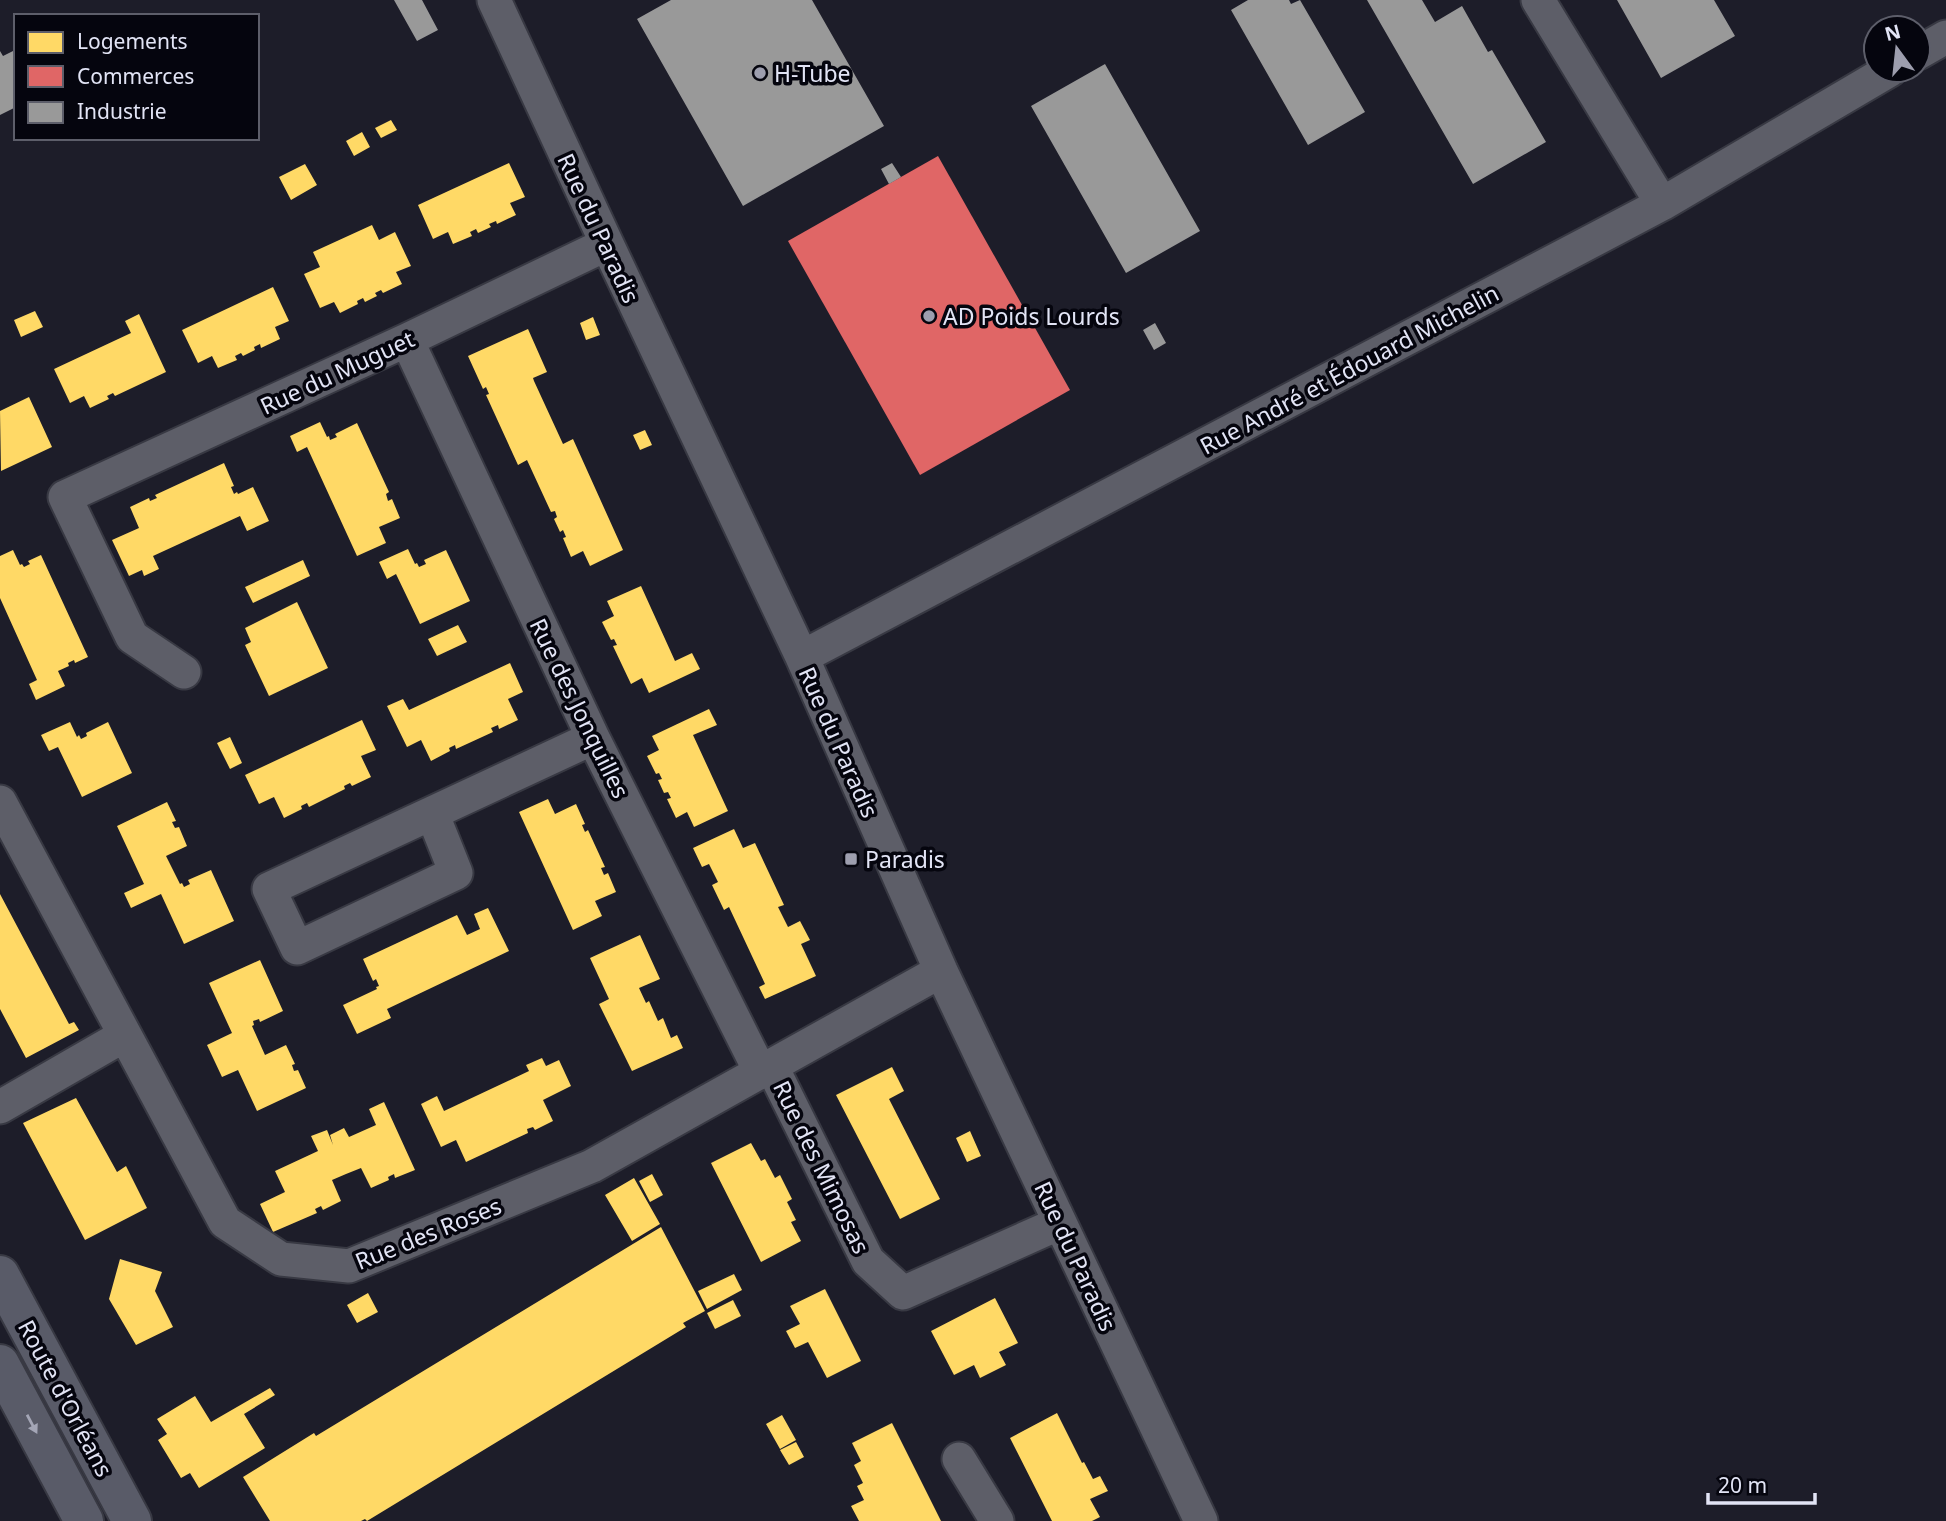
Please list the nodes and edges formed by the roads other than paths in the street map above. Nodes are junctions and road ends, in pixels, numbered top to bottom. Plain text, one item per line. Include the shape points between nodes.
1 (494, 0) edge
2 (1538, 0) edge
3 (1866, 84) edge
4 (1662, 204) junction
5 (607, 244) junction
6 (407, 340) junction
7 (802, 657) junction
8 (184, 672) dead end
9 (593, 738) junction
10 (0, 802) edge
11 (432, 813) junction
12 (941, 971) junction
13 (125, 1035) junction
14 (766, 1068) junction
15 (0, 1107) edge
16 (1060, 1223) junction
17 (0, 1275) edge
18 (0, 1364) edge
19 (959, 1459) dead end
20 (84, 1521) edge
21 (132, 1521) edge
22 (996, 1521) edge
23 (1201, 1521) edge

1 - 5 street, Rue du Paradis
2 - 4 street
3 - 4 street, Rue André et Édouard Michelin
4 - 7 street, Rue André et Édouard Michelin
5 - 6 street, Rue du Muguet
5 - 7 street, Rue du Paradis
6 - 8 street, Rue du Muguet via 65,497 132,637
6 - 9 street, Rue des Jonquilles
7 - 12 street, Rue du Paradis
9 - 11 street
9 - 14 street, Rue des Jonquilles
10 - 13 street, Rue des Roses
11 - 11 street via 269,889 297,948 456,873
12 - 14 street, Rue des Roses
12 - 16 street, Rue du Paradis
13 - 14 street, Rue des Roses via 225,1222 281,1259 349,1266 592,1166
13 - 15 street
14 - 16 street, Rue des Mimosas via 868,1261 903,1293
16 - 23 street, Rue du Paradis
17 - 21 main road, Route d'Orléans
18 -> 20 main road, Route d'Orléans
19 - 22 street

